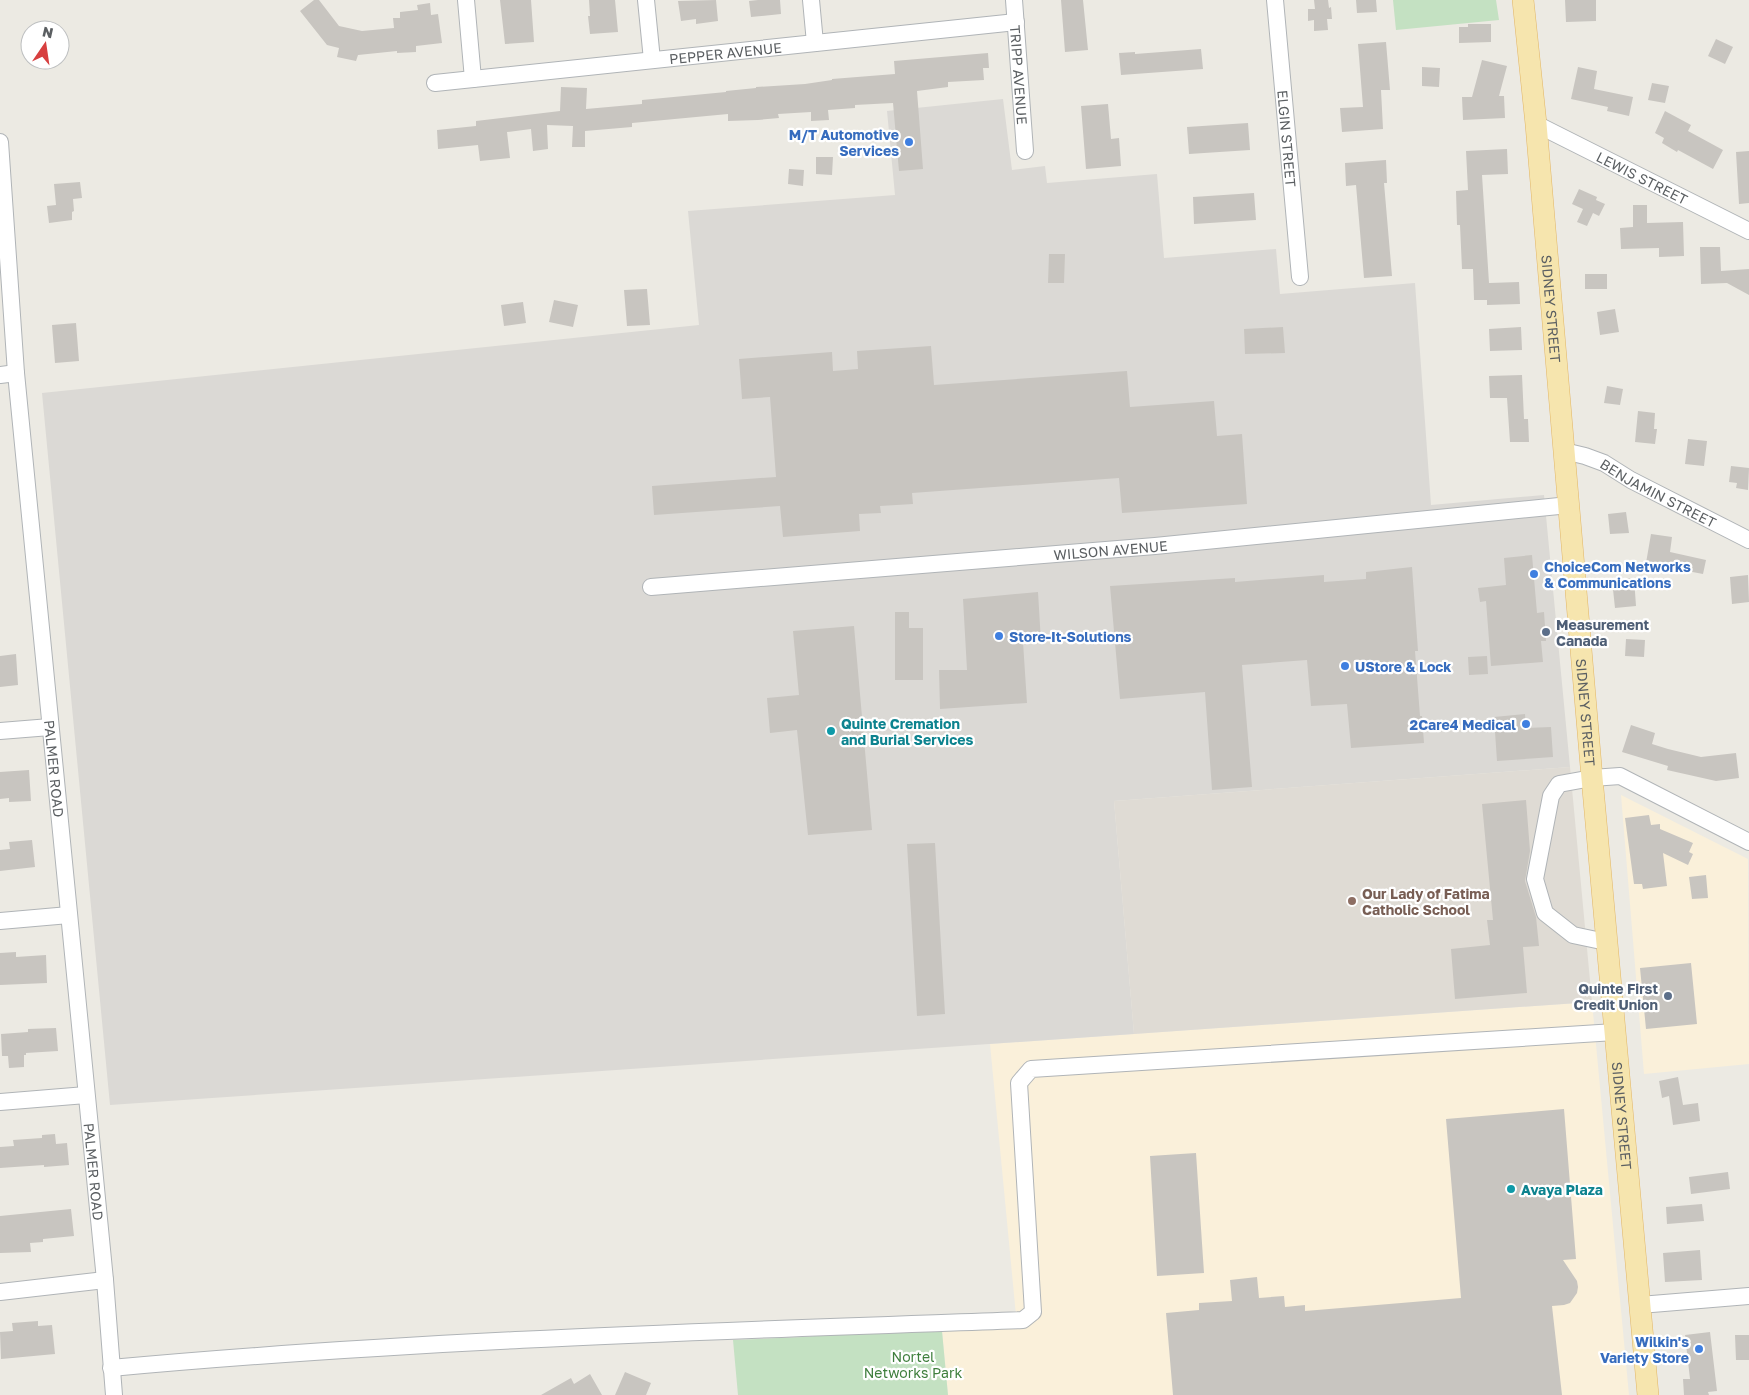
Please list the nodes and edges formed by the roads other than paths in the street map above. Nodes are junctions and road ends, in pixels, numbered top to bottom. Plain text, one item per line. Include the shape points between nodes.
1 (466, 0) edge
2 (646, 0) edge
3 (811, 0) edge
4 (1014, 0) edge
5 (1275, 0) edge
6 (1522, 0) edge
7 (1016, 22) junction
8 (815, 43) junction
9 (652, 60) junction
10 (473, 79) junction
11 (435, 83) dead end
12 (1536, 124) junction
13 (0, 142) edge
14 (1025, 151) dead end
15 (1749, 231) edge
16 (1300, 277) dead end
17 (8, 374) edge
18 (1564, 451) junction
19 (1569, 505) junction
20 (1749, 540) edge
21 (651, 586) dead end
22 (50, 727) junction
23 (0, 731) edge
24 (1592, 778) junction
25 (1749, 842) edge
26 (69, 915) junction
27 (0, 921) edge
28 (1606, 942) junction
29 (1615, 1032) junction
30 (86, 1095) junction
31 (0, 1102) edge
32 (105, 1280) junction
33 (0, 1292) edge
34 (1749, 1296) edge
35 (1640, 1305) junction
36 (111, 1368) junction
37 (114, 1395) edge
38 (1648, 1395) edge

1 - 10 street
2 - 9 street
3 - 8 street
4 - 7 street, TRIPP AVENUE
5 - 16 street, ELGIN STREET
6 - 12 main road, SIDNEY STREET
7 - 8 street, PEPPER AVENUE
7 - 14 street, TRIPP AVENUE
8 - 9 street, PEPPER AVENUE
9 - 10 street, PEPPER AVENUE
10 - 11 street, PEPPER AVENUE
12 - 15 street, LEWIS STREET
12 - 18 main road, SIDNEY STREET
13 - 17 street, PALMER ROAD
17 - 22 street, PALMER ROAD
18 - 19 main road, SIDNEY STREET
18 - 20 street, BENJAMIN STREET via 1604,463
19 - 21 street, WILSON AVENUE via 1155,546
19 - 24 main road, SIDNEY STREET
22 - 23 street
22 - 26 street, PALMER ROAD
24 - 25 street via 1620,776
24 - 28 main road, SIDNEY STREET
24 - 28 street via 1559,784 1551,796 1535,879 1545,913 1573,935
26 - 27 street
26 - 30 street, PALMER ROAD
28 - 29 main road, SIDNEY STREET
29 - 35 main road, SIDNEY STREET
29 - 36 street via 1031,1069 1019,1083 1033,1312 1023,1320 600,1335
30 - 31 street
30 - 32 street, PALMER ROAD
32 - 33 street
32 - 36 street, PALMER ROAD
34 - 35 street
35 - 38 main road, SIDNEY STREET
36 - 37 street, PALMER ROAD

